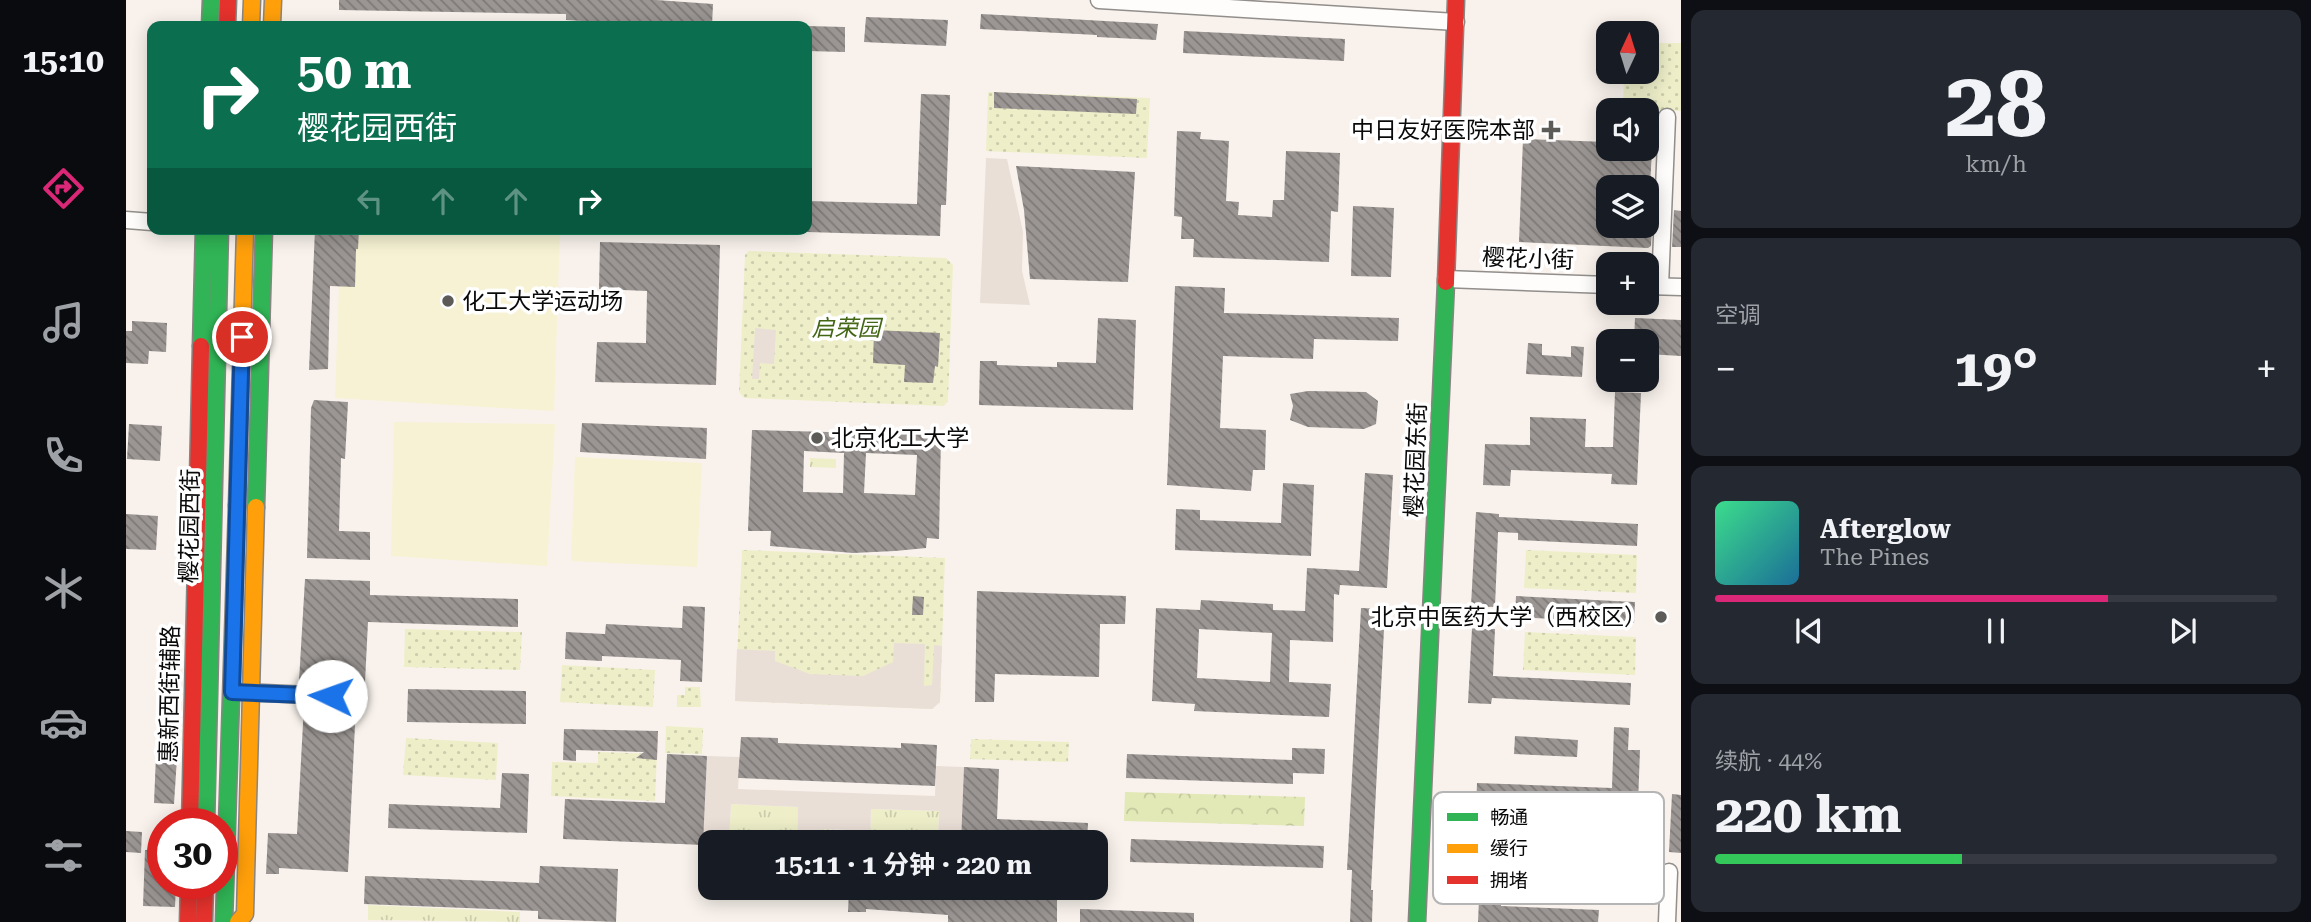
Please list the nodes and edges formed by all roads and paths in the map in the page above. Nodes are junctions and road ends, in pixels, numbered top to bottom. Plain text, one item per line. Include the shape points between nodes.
1 (211, 0) edge
2 (228, 0) edge
3 (252, 0) edge
4 (273, 0) edge
5 (1099, 0) edge
6 (1456, 0) edge
7 (1262, 5) edge
8 (210, 21) edge
9 (227, 21) edge
10 (251, 21) edge
11 (272, 21) edge
12 (1456, 22) junction
13 (1667, 117) dead end
14 (126, 220) edge
15 (147, 222) edge
16 (204, 235) edge
17 (220, 235) edge
18 (245, 235) edge
19 (264, 235) edge
20 (1656, 252) edge
21 (1446, 279) junction
22 (1596, 285) edge
23 (1659, 286) edge
24 (1681, 287) edge
25 (209, 688) junction
26 (232, 692) junction
27 (252, 692) junction
28 (193, 696) junction
29 (331, 696) dead end
30 (190, 808) edge
31 (206, 808) edge
32 (1669, 872) dead end
33 (189, 899) edge
34 (205, 899) edge
35 (188, 922) edge
36 (204, 922) edge
37 (225, 922) edge
38 (239, 922) edge
39 (1417, 922) edge
40 (1667, 922) edge

1 - 8 street
2 - 9 street
3 - 10 street
4 - 11 street
5 - 7 street
6 - 12 street, 樱花园东街
7 - 12 street
12 - 21 street, 樱花园东街
13 - 20 street
14 - 15 street
16 - 28 street, 惠新西街辅路
17 - 25 street, 樱花园西街
18 - 26 street, 樱花园西街
19 - 27 street
21 - 22 street, 樱花小街
21 - 39 street, 樱花园东街
23 - 24 street
25 - 28 street
25 - 31 street, 樱花园西街
26 - 27 street
26 - 37 street, 樱花园西街
27 - 29 street
27 - 38 street via 245,914
28 - 30 street, 惠新西街辅路
32 - 40 street
33 - 35 street
34 - 36 street

